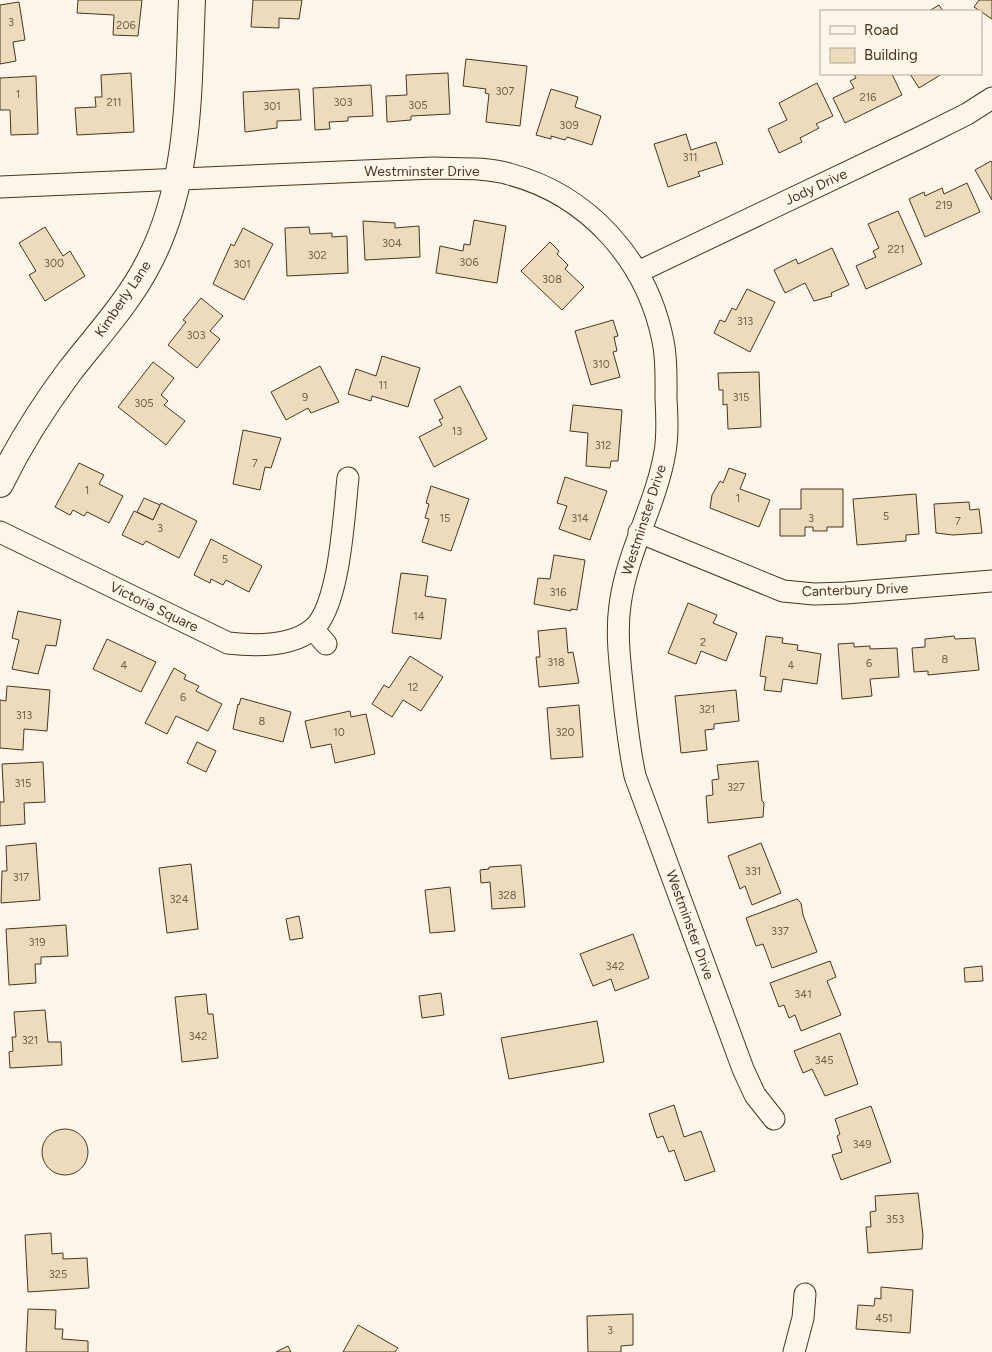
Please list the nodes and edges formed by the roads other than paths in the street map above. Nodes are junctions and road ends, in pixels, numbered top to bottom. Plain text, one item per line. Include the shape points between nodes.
1 (192, 0) edge
2 (992, 98) edge
3 (179, 178) junction
4 (0, 187) edge
5 (638, 272) junction
6 (348, 478) dead end
7 (0, 484) edge
8 (0, 532) edge
9 (639, 532) junction
10 (992, 581) edge
11 (774, 1119) dead end
12 (804, 1294) dead end
13 (794, 1352) edge

1 - 3 street, Kimberly Lane via 186,133
2 - 5 street, Jody Drive via 967,114
3 - 4 street, Westminster Drive
3 - 5 street, Westminster Drive via 433,168 508,173 545,188 592,217 619,244
3 - 7 street, Kimberly Lane via 169,216 149,263 44,408
5 - 9 street, Westminster Drive via 651,298 664,342 667,414 665,450 658,484
6 - 8 street, Victoria Square via 338,568 319,636 258,646 228,643
9 - 10 street, Canterbury Drive via 783,591 846,593
9 - 11 street, Westminster Drive via 625,574 619,607 622,675 635,776 743,1069 756,1095
12 - 13 street via 803,1318

